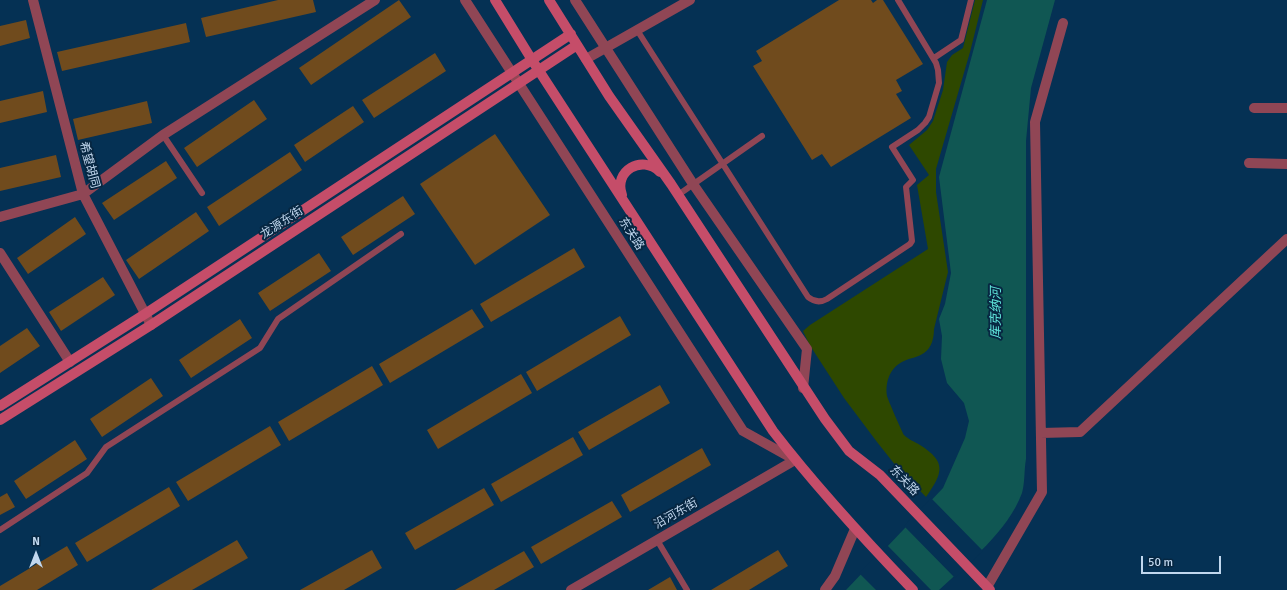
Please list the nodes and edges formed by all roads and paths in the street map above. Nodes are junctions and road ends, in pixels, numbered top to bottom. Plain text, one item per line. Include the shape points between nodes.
1 (33, 0) edge
2 (375, 0) edge
3 (465, 0) edge
4 (495, 0) edge
5 (550, 0) edge
6 (575, 0) edge
7 (690, 0) edge
8 (898, 0) edge
9 (971, 0) edge
10 (1063, 23) dead end
11 (638, 30) junction
12 (571, 34) junction
13 (577, 45) junction
14 (605, 48) junction
15 (934, 58) junction
16 (586, 59) junction
17 (532, 60) junction
18 (539, 70) junction
19 (512, 73) junction
20 (519, 83) junction
21 (1254, 108) dead end
22 (1287, 108) edge
23 (163, 135) junction
24 (762, 136) dead end
25 (723, 163) junction
26 (1249, 163) dead end
27 (1287, 164) edge
28 (671, 184) junction
29 (693, 184) junction
30 (202, 193) dead end
31 (83, 194) junction
32 (678, 195) junction
33 (626, 204) junction
34 (0, 217) edge
35 (401, 234) dead end
36 (1287, 239) edge
37 (0, 253) edge
38 (145, 314) junction
39 (151, 325) junction
40 (70, 362) junction
41 (803, 388) junction
42 (0, 406) edge
43 (0, 420) edge
44 (1041, 433) junction
45 (795, 460) junction
46 (0, 530) edge
47 (858, 532) junction
48 (657, 540) junction
49 (989, 588) edge
50 (571, 590) edge
51 (687, 590) edge
52 (825, 590) edge
53 (913, 590) edge

1 - 31 street, 希望胡同
2 - 23 street
3 - 19 street, 东关路
4 - 17 main road, 东关路
5 - 12 main road, 东关路
6 - 14 street
7 - 11 street
8 - 15 lane
9 - 15 lane via 961,40
10 - 44 street via 1035,122
11 - 14 street
11 - 25 lane
12 - 13 main road, 东关路
12 - 17 main road, 龙源东街
13 - 16 main road, 东关路
13 - 18 main road, 龙源东街
14 - 16 street
14 - 29 street
15 - 25 lane via 939,83 929,117 918,130 892,147 913,180 906,187 912,237 910,244 824,301 815,302 808,298
16 - 28 main road, 东关路
17 - 18 main road, 东关路
17 - 19 main road, 龙源东街
18 - 20 main road, 龙源东街
18 - 33 main road, 东关路
19 - 20 street, 东关路
19 - 38 main road, 龙源东街
20 - 39 main road, 龙源东街
20 - 45 street, 东关路 via 743,431
21 - 22 street
23 - 30 lane
23 - 31 street
24 - 25 lane
25 - 29 lane
26 - 27 street
28 - 32 main road, 东关路
28 - 33 main road via 656,168 635,165 629,168 621,179 621,193
29 - 32 lane
29 - 41 street via 807,349
31 - 34 street
31 - 38 street, 希望胡同
32 - 41 main road, 东关路
33 - 45 main road, 东关路
35 - 46 lane via 278,319 260,348 106,447 87,473
36 - 44 street via 1080,432
37 - 40 street
38 - 39 street, 希望胡同
38 - 40 main road, 龙源东街
39 - 43 main road, 龙源东街
40 - 42 main road, 龙源东街
41 - 49 main road, 东关路 via 849,451 880,475
44 - 49 street via 1042,492
45 - 47 main road, 东关路
45 - 48 street, 沿河东街
47 - 52 street
47 - 53 main road, 东关路
48 - 50 street, 沿河东街
48 - 51 lane

